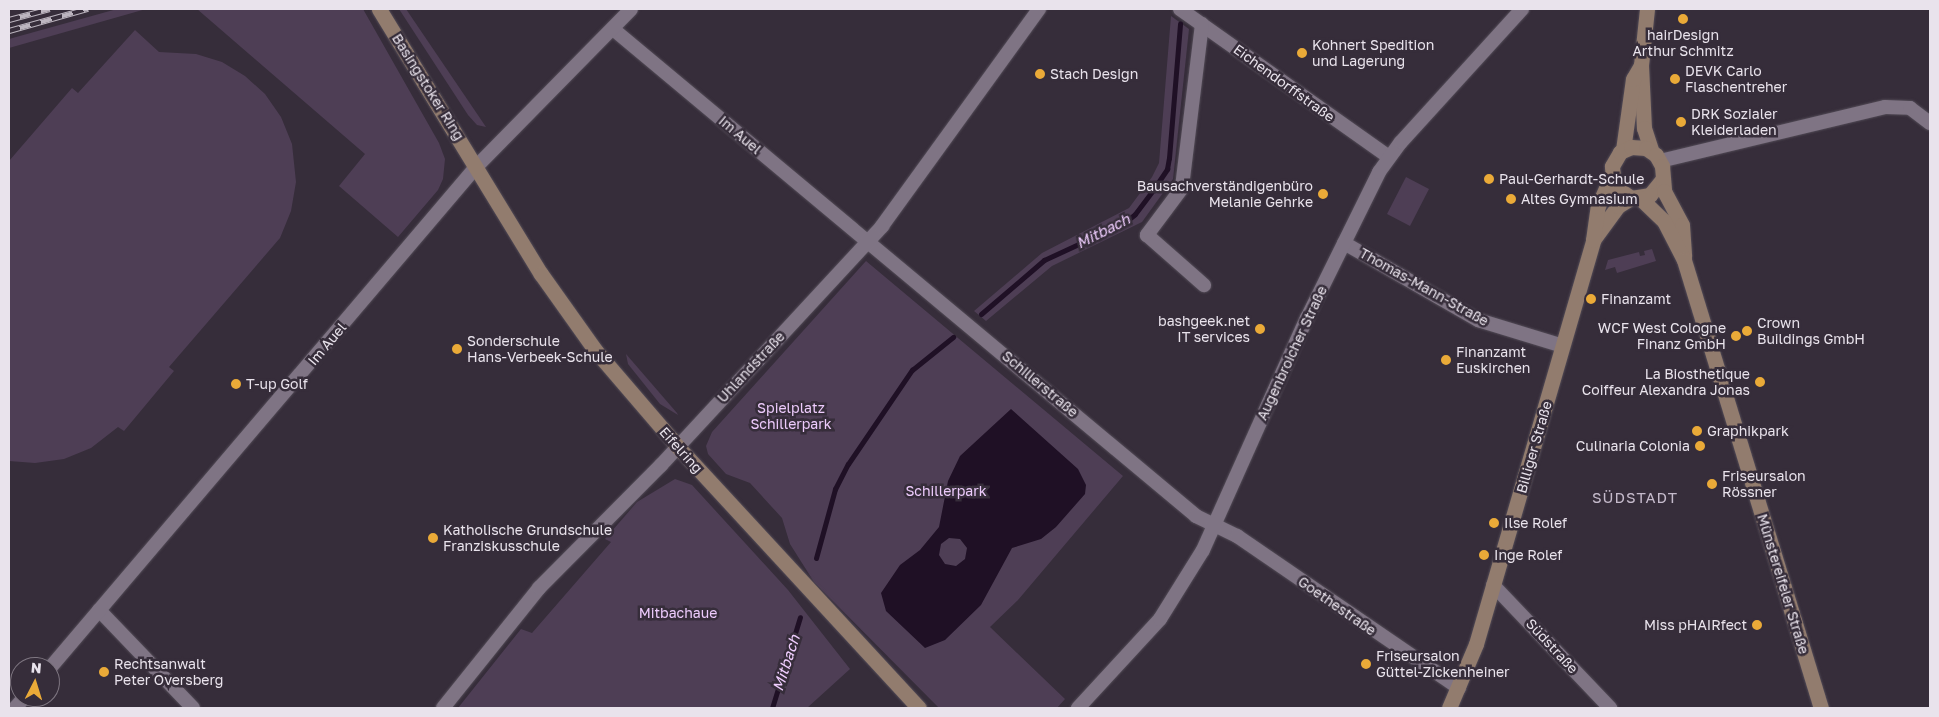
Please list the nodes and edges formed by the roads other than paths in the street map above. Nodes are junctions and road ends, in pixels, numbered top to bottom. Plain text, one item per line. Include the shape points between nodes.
1 (379, 9) edge
2 (631, 9) edge
3 (1039, 9) edge
4 (1180, 9) edge
5 (1522, 9) edge
6 (1647, 9) edge
7 (1202, 24) junction
8 (613, 29) junction
9 (1641, 65) junction
10 (1930, 123) edge
11 (1623, 150) junction
12 (1655, 155) junction
13 (1388, 157) junction
14 (476, 166) junction
15 (1611, 177) junction
16 (1662, 180) junction
17 (1635, 198) junction
18 (1593, 240) junction
19 (867, 241) junction
20 (1344, 243) junction
21 (1684, 260) junction
22 (1204, 285) dead end
23 (1563, 346) junction
24 (678, 447) junction
25 (1213, 525) junction
26 (1493, 585) junction
27 (99, 610) junction
28 (59, 657) edge
29 (1459, 688) junction
30 (193, 708) edge
31 (443, 708) edge
32 (918, 708) edge
33 (1078, 708) edge
34 (1448, 708) edge
35 (1610, 708) edge
36 (1821, 708) edge

1 - 14 street, Basingstoker Ring
2 - 8 street, Im Auel
3 - 19 street, Uhlandstraße via 882,226
4 - 7 street, Eichendorffstraße
5 - 13 street, Augenbroicher Straße
6 - 9 street
7 - 13 street, Eichendorffstraße
7 - 22 street via 1184,180 1176,198 1147,236
8 - 14 street, Im Auel
8 - 19 street, Im Auel
9 - 11 street via 1632,88
9 - 12 street via 1644,125
10 - 12 street via 1910,108 1885,107
11 - 12 street via 1636,146
11 - 15 street via 1613,161
12 - 16 street
13 - 20 street, Augenbroicher Straße
14 - 24 street, Eifelring via 569,315 630,393
14 - 27 street, Im Auel
15 - 17 street via 1619,192
15 - 18 street, Billiger Straße via 1598,206
16 - 17 street via 1652,194
16 - 21 street, Münstereifeler Straße via 1682,225
17 - 18 street, Billiger Straße via 1618,206
17 - 21 street, Münstereifeler Straße via 1654,208
18 - 23 street, Billiger Straße
19 - 24 street, Uhlandstraße
19 - 25 street, Schillerstraße via 1196,516
20 - 23 street, Thomas-Mann-Straße via 1478,320
20 - 25 street, Augenbroicher Straße
21 - 36 street, Münstereifeler Straße
23 - 26 street, Billiger Straße
24 - 31 street, Uhlandstraße via 539,588
24 - 32 street, Eifelring
25 - 29 street, Goethestraße via 1237,536
25 - 33 street, Augenbroicher Straße via 1190,573 1160,619
26 - 29 street, Billiger Straße
26 - 35 street, Südstraße
27 - 28 street, Im Auel
27 - 30 street
29 - 34 street, Billiger Straße

